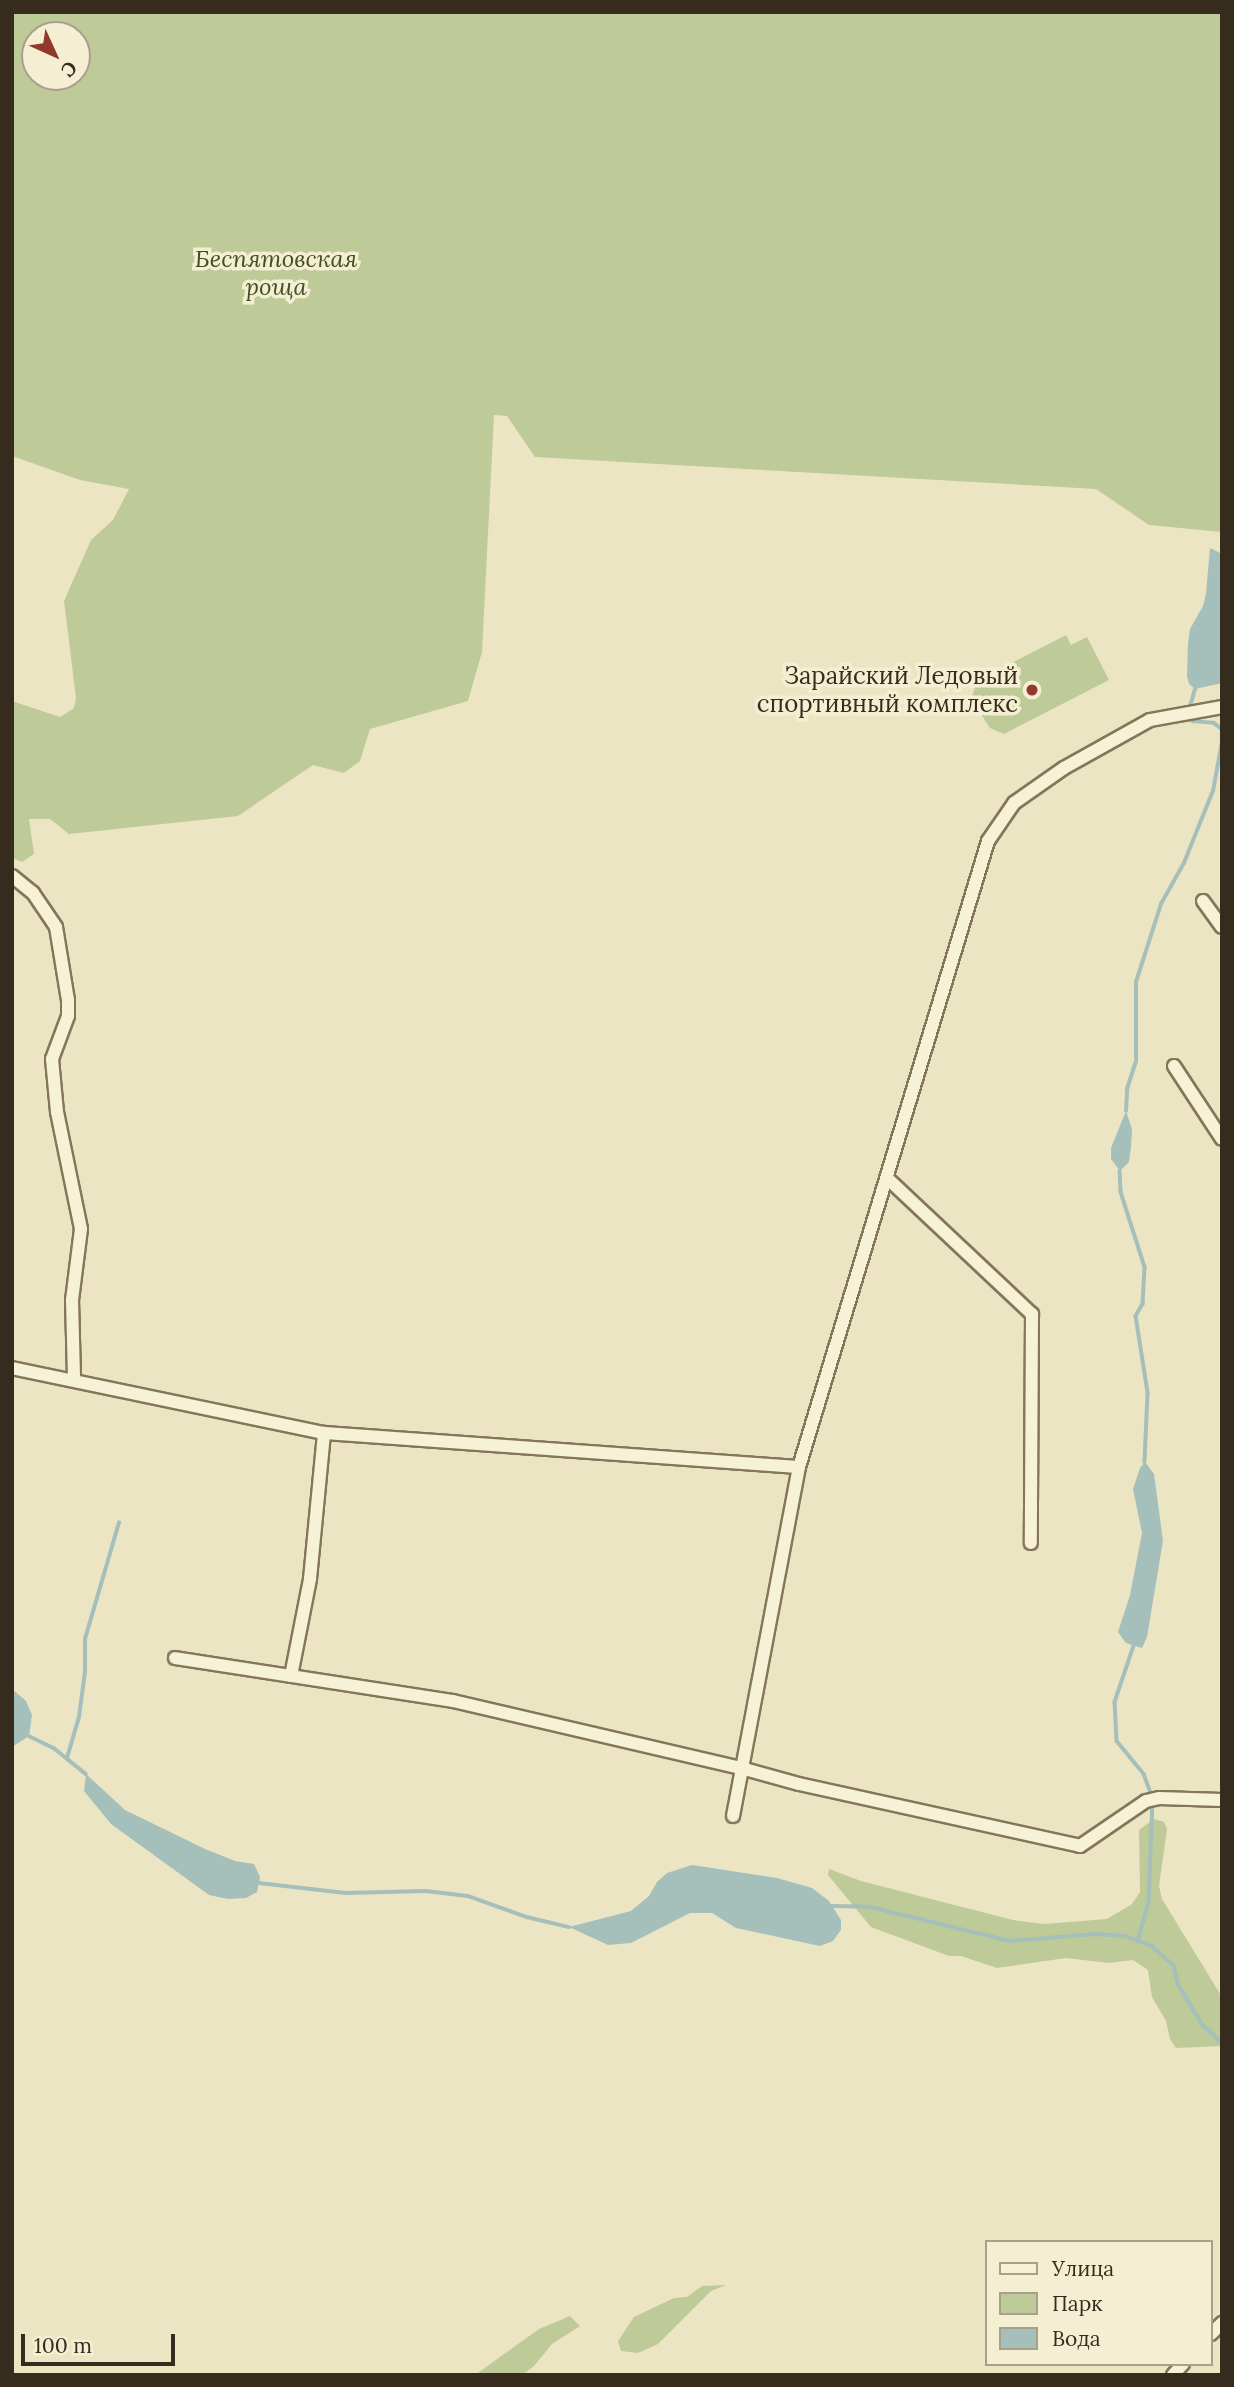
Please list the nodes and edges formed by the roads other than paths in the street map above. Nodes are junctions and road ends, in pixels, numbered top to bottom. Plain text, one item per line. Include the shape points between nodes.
1 (1222, 706) edge
2 (12, 876) edge
3 (1202, 901) dead end
4 (1222, 927) edge
5 (1174, 1066) dead end
6 (1222, 1139) edge
7 (887, 1178) junction
8 (12, 1368) edge
9 (74, 1378) junction
10 (324, 1433) junction
11 (799, 1467) junction
12 (1031, 1543) dead end
13 (175, 1658) dead end
14 (291, 1676) junction
15 (741, 1768) junction
16 (1222, 1800) edge
17 (733, 1816) dead end

1 - 7 street via 1150,720 1064,768 1014,803 988,841
2 - 9 street via 33,894 56,927 68,1000 68,1016 52,1059 57,1112 81,1228 72,1300
3 - 4 street
5 - 6 street
7 - 11 street
7 - 12 street via 1032,1314
8 - 9 street
9 - 10 street via 109,1390
10 - 11 street
10 - 14 street via 310,1579
11 - 15 street
13 - 14 street
14 - 15 street via 453,1702
15 - 16 street via 1080,1846 1146,1801
15 - 17 street

